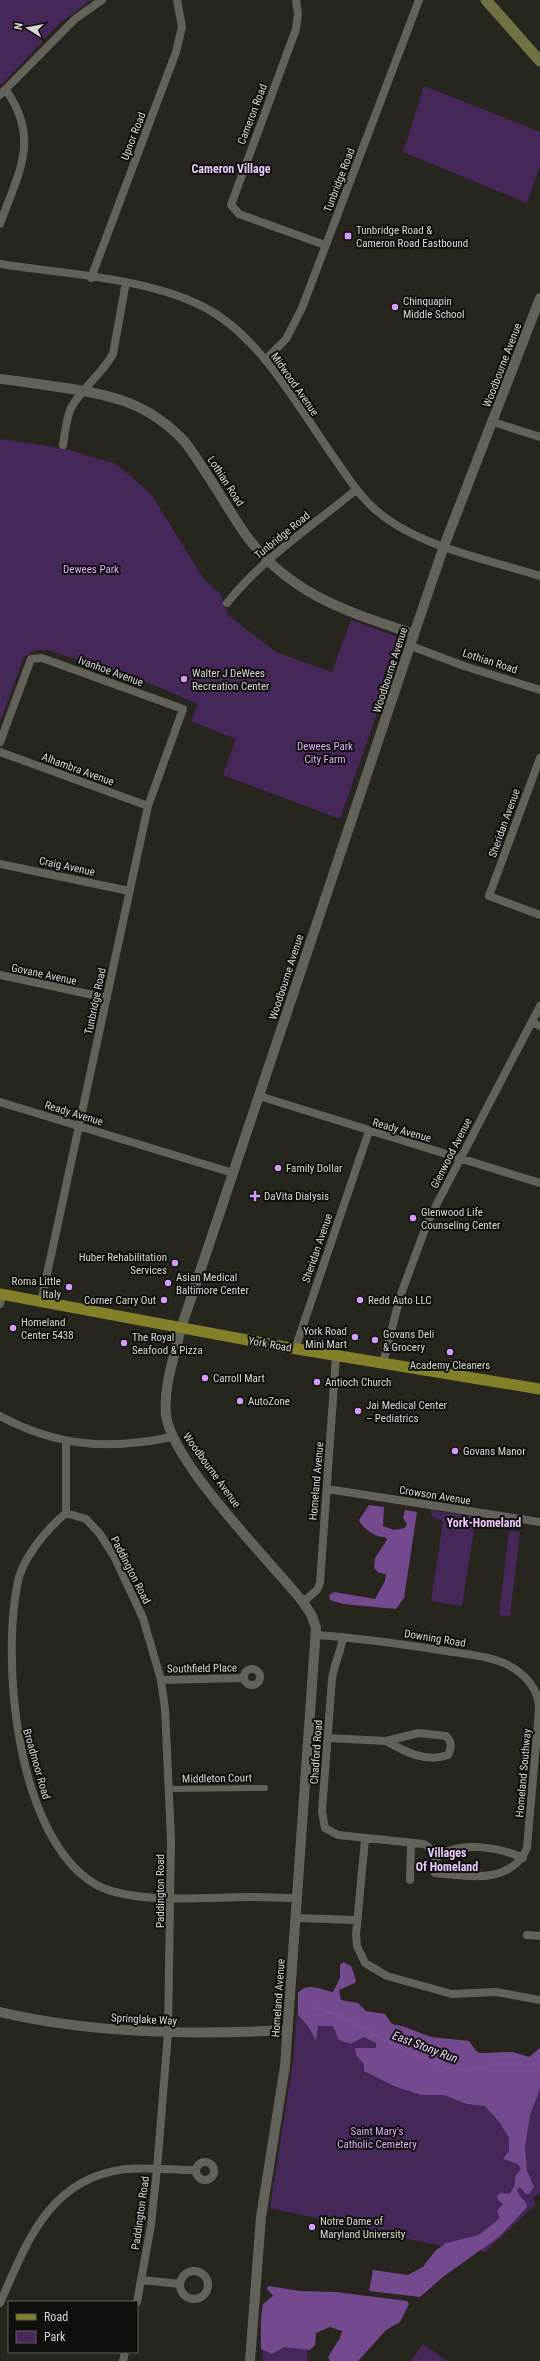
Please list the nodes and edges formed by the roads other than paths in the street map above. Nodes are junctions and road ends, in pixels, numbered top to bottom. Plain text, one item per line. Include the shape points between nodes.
1 (102, 0) edge
2 (177, 0) edge
3 (296, 0) edge
4 (419, 0) edge
5 (486, 0) edge
6 (540, 62) edge
7 (3, 92) edge
8 (0, 224) edge
9 (325, 245) junction
10 (0, 264) edge
11 (91, 278) junction
12 (126, 282) junction
13 (540, 298) edge
14 (266, 360) junction
15 (0, 379) edge
16 (84, 391) junction
17 (493, 422) junction
18 (540, 437) edge
19 (63, 445) dead end
20 (356, 490) junction
21 (444, 546) junction
22 (267, 561) junction
23 (540, 576) edge
24 (227, 603) dead end
25 (414, 634) junction
26 (411, 646) junction
27 (540, 690) edge
28 (183, 710) joint
29 (0, 742) edge
30 (0, 752) edge
31 (540, 758) edge
32 (148, 806) junction
33 (0, 864) edge
34 (129, 890) junction
35 (540, 915) edge
36 (0, 975) edge
37 (107, 998) junction
38 (540, 1006) edge
39 (532, 1022) junction
40 (540, 1026) edge
41 (259, 1096) junction
42 (0, 1102) edge
43 (80, 1126) junction
44 (369, 1131) junction
45 (462, 1158) junction
46 (233, 1173) junction
47 (540, 1184) edge
48 (1, 1298) edge
49 (41, 1302) junction
50 (181, 1328) junction
51 (295, 1349) junction
52 (336, 1356) junction
53 (382, 1363) junction
54 (540, 1388) edge
55 (0, 1416) edge
56 (172, 1437) junction
57 (66, 1442) junction
58 (327, 1489) junction
59 (66, 1513) junction
60 (540, 1522) edge
61 (303, 1602) junction
62 (316, 1635) junction
63 (342, 1636) junction
64 (244, 1678) dead end
65 (161, 1680) junction
66 (539, 1693) edge
67 (328, 1738) junction
68 (386, 1741) junction
69 (265, 1788) dead end
70 (170, 1789) junction
71 (365, 1839) junction
72 (411, 1843) junction
73 (436, 1858) junction
74 (523, 1858) junction
75 (410, 1880) dead end
76 (171, 1897) junction
77 (297, 1898) junction
78 (296, 1918) junction
79 (357, 1920) junction
80 (527, 1935) dead end
81 (540, 1936) edge
82 (540, 2000) edge
83 (0, 2012) edge
84 (288, 2030) junction
85 (168, 2033) junction
86 (157, 2170) junction
87 (196, 2170) dead end
88 (142, 2280) junction
89 (180, 2284) dead end
90 (137, 2301) edge
91 (0, 2303) edge
92 (250, 2361) edge

1 - 7 street via 75,19
2 - 11 street, Upnor Road via 182,27 176,52
3 - 9 street, Cameron Road via 296,29 231,205 239,214
4 - 9 street, Tunbridge Road
5 - 6 main road
7 - 8 street via 14,102 22,121 25,149
9 - 14 street, Tunbridge Road via 295,323 286,339
10 - 11 street, Midwood Avenue
11 - 12 street, Midwood Avenue
12 - 14 street, Midwood Avenue via 169,292 203,306 229,322
12 - 16 street via 113,354 107,365
13 - 17 street, Woodbourne Avenue
14 - 20 street, Midwood Avenue
15 - 16 street, Lothian Road
16 - 19 street via 71,409
16 - 22 street, Lothian Road via 131,403 148,411 175,431 192,451 244,531
17 - 18 street
17 - 21 street, Woodbourne Avenue
20 - 21 street, Midwood Avenue via 392,522
20 - 22 street, Tunbridge Road
21 - 23 street, Midwood Avenue
21 - 25 street, Woodbourne Avenue
22 - 24 street, Tunbridge Road via 245,581
22 - 25 street, Lothian Road via 303,590 324,601
25 - 26 street, Woodbourne Avenue
26 - 27 street, Lothian Road
26 - 41 street, Woodbourne Avenue
28 - 29 street, Ivanhoe Avenue via 42,658 31,659
28 - 32 street, Tunbridge Road
30 - 32 street, Alhambra Avenue
31 - 35 street, Sheridan Avenue via 489,896
32 - 34 street, Tunbridge Road
33 - 34 street, Craig Avenue
34 - 37 street, Tunbridge Road
36 - 37 street, Govane Avenue
37 - 43 street, Tunbridge Road
38 - 39 street, Glenwood Avenue
39 - 40 street
39 - 45 street, Glenwood Avenue
41 - 44 street, Ready Avenue
41 - 46 street, Woodbourne Avenue
42 - 43 street, Ready Avenue
43 - 46 street, Ready Avenue
43 - 49 street, Tunbridge Road
44 - 45 street, Ready Avenue
44 - 51 street, Sheridan Avenue
45 - 47 street, Ready Avenue
45 - 53 street, Glenwood Avenue via 428,1221 414,1256
46 - 50 street, Woodbourne Avenue
48 - 49 main road, York Road
49 - 50 main road, York Road
50 - 51 main road, York Road
50 - 56 street, Woodbourne Avenue via 167,1396 166,1413
51 - 52 main road, York Road
52 - 53 main road, York Road
52 - 58 street, Homeland Avenue
53 - 54 main road, York Road
55 - 57 street via 34,1432
56 - 57 street via 141,1444
56 - 61 street, Woodbourne Avenue via 212,1495
57 - 59 street
58 - 60 street, Crowson Avenue
58 - 61 street, Homeland Avenue via 320,1583 317,1590
59 - 65 street, Paddington Road via 86,1518 114,1556 143,1618
59 - 76 street, Broadmoor Road via 50,1528 24,1564 11,1617 13,1709 26,1771 34,1798 52,1838 80,1874 110,1891
61 - 62 street, Woodbourne Avenue via 314,1622
62 - 63 street, Downing Road
62 - 77 street, Homeland Avenue
63 - 66 street, Downing Road via 462,1653 499,1662 519,1673
63 - 67 street, Chadford Road via 340,1652 333,1668
64 - 65 street, Southfield Place
65 - 70 street, Paddington Road
66 - 74 street, Homeland Southway via 530,1825
67 - 68 street
67 - 71 street, Chadford Road via 322,1811 324,1825 334,1834
68 - 68 street via 416,1756 428,1758 448,1755 452,1748 450,1740 441,1734 419,1733
69 - 70 street, Middleton Court
70 - 76 street, Paddington Road
71 - 72 street
71 - 79 street
72 - 73 street via 428,1846
72 - 75 street
73 - 74 street via 446,1850 463,1847 500,1850
73 - 74 street via 435,1873 477,1876 506,1872
76 - 77 street, Broadmoor Road
76 - 85 street, Paddington Road
77 - 78 street, Homeland Avenue
78 - 79 street
78 - 84 street, Homeland Avenue
79 - 82 street via 361,1955 372,1968 386,1976 452,1994 496,1992
80 - 81 street
83 - 85 street, Springlake Way via 97,2028
84 - 85 street, Springlake Way
84 - 92 street, Homeland Avenue via 284,2073 261,2217
85 - 86 street, Paddington Road
86 - 87 street
86 - 88 street, Paddington Road
86 - 91 street via 127,2169 110,2172 78,2185 56,2201 35,2229
88 - 89 street
88 - 90 street, Paddington Road

